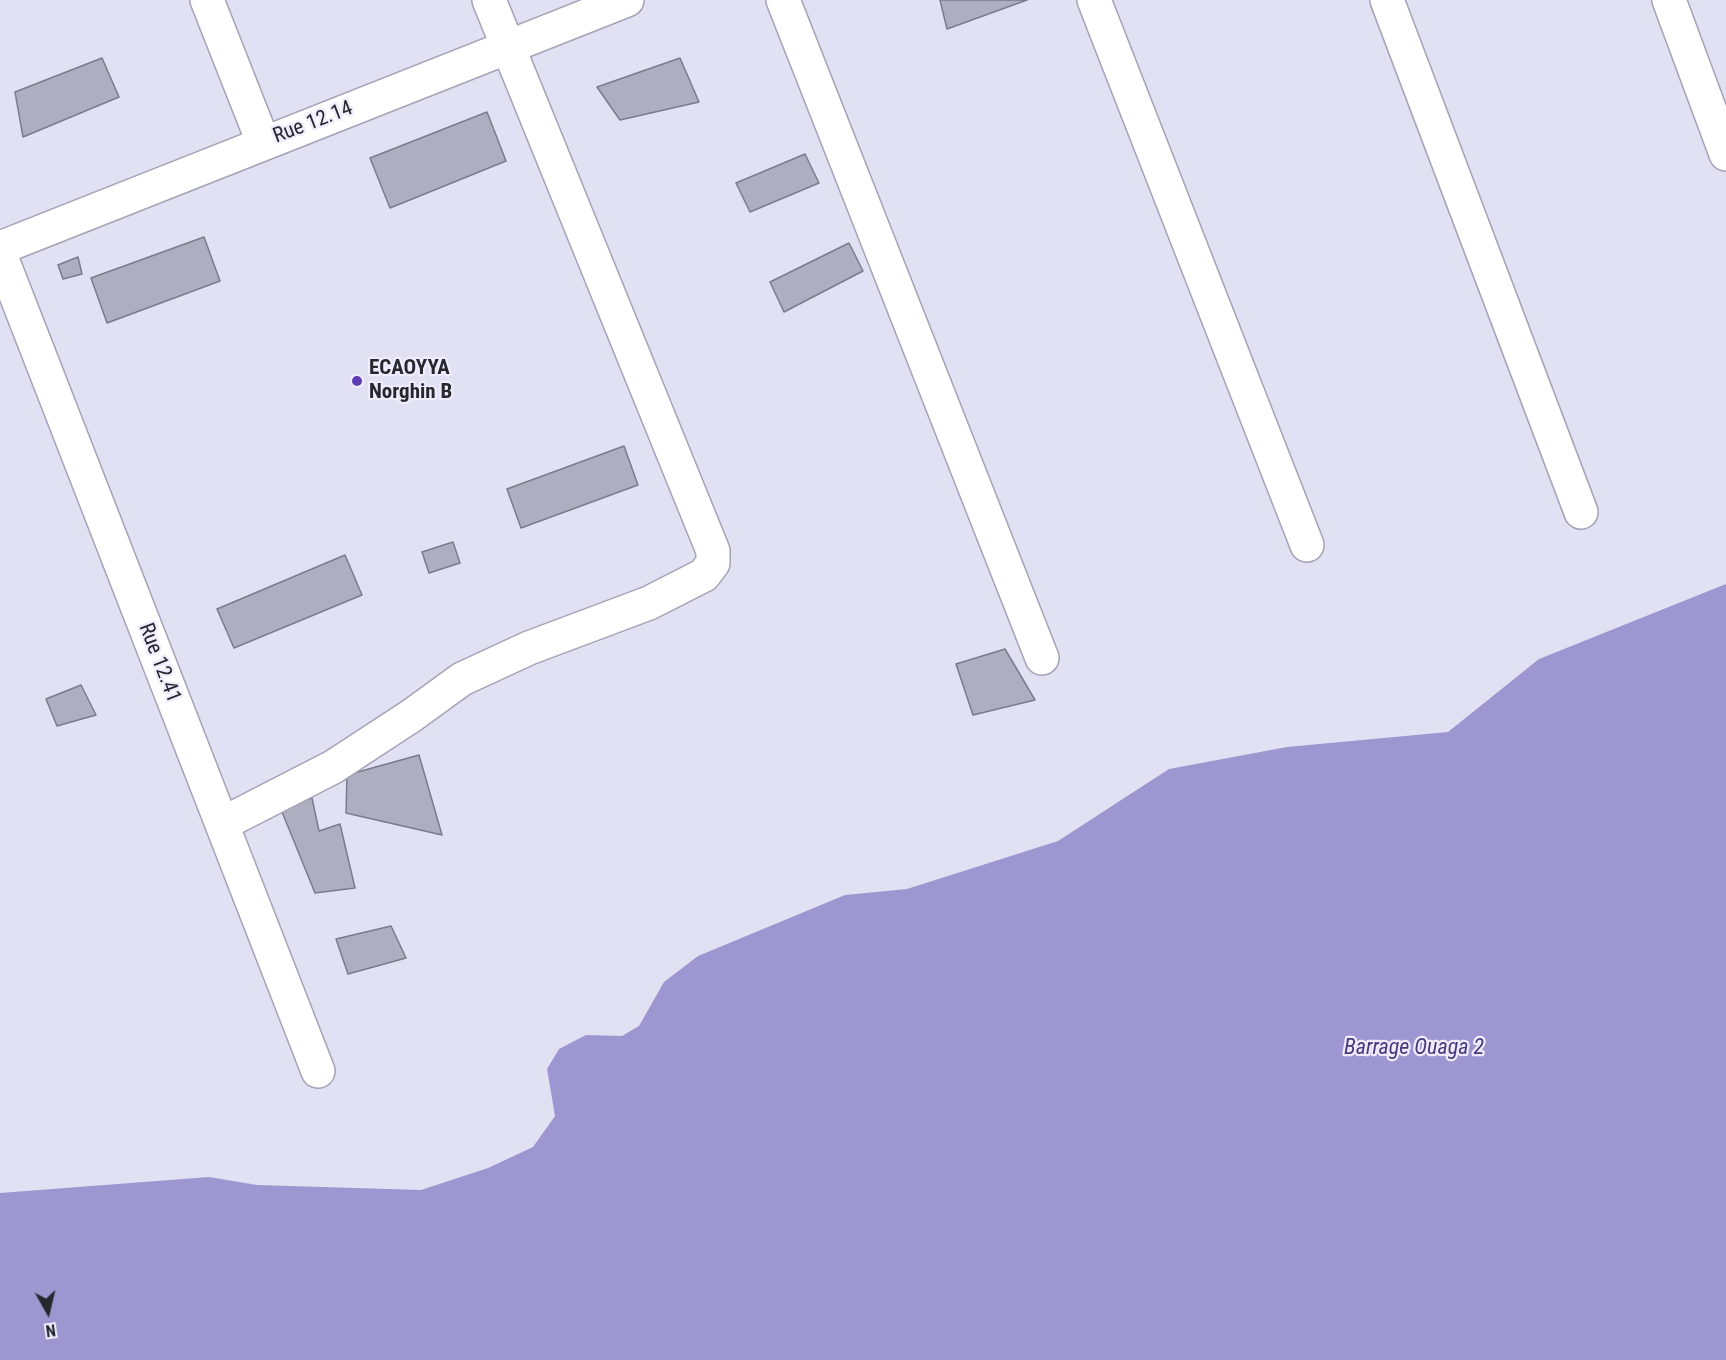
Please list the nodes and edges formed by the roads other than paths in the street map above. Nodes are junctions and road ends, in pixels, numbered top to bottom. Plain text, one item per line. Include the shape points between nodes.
1 (207, 0) edge
2 (489, 0) edge
3 (627, 0) edge
4 (783, 0) edge
5 (1094, 0) edge
6 (1387, 0) edge
7 (1669, 0) edge
8 (507, 48) junction
9 (263, 142) junction
10 (1726, 154) edge
11 (0, 248) edge
12 (0, 254) edge
13 (1581, 512) dead end
14 (1307, 545) dead end
15 (1042, 658) dead end
16 (222, 824) junction
17 (318, 1071) dead end

1 - 9 street
2 - 8 street
3 - 8 street, Rue 12.14
4 - 15 street
5 - 14 street
6 - 13 street
7 - 10 street
8 - 9 street, Rue 12.14
8 - 16 street via 709,540 713,563 704,575 649,603 529,648 462,679 333,767
9 - 11 street, Rue 12.14
12 - 16 street, Rue 12.41
16 - 17 street, Rue 12.41

